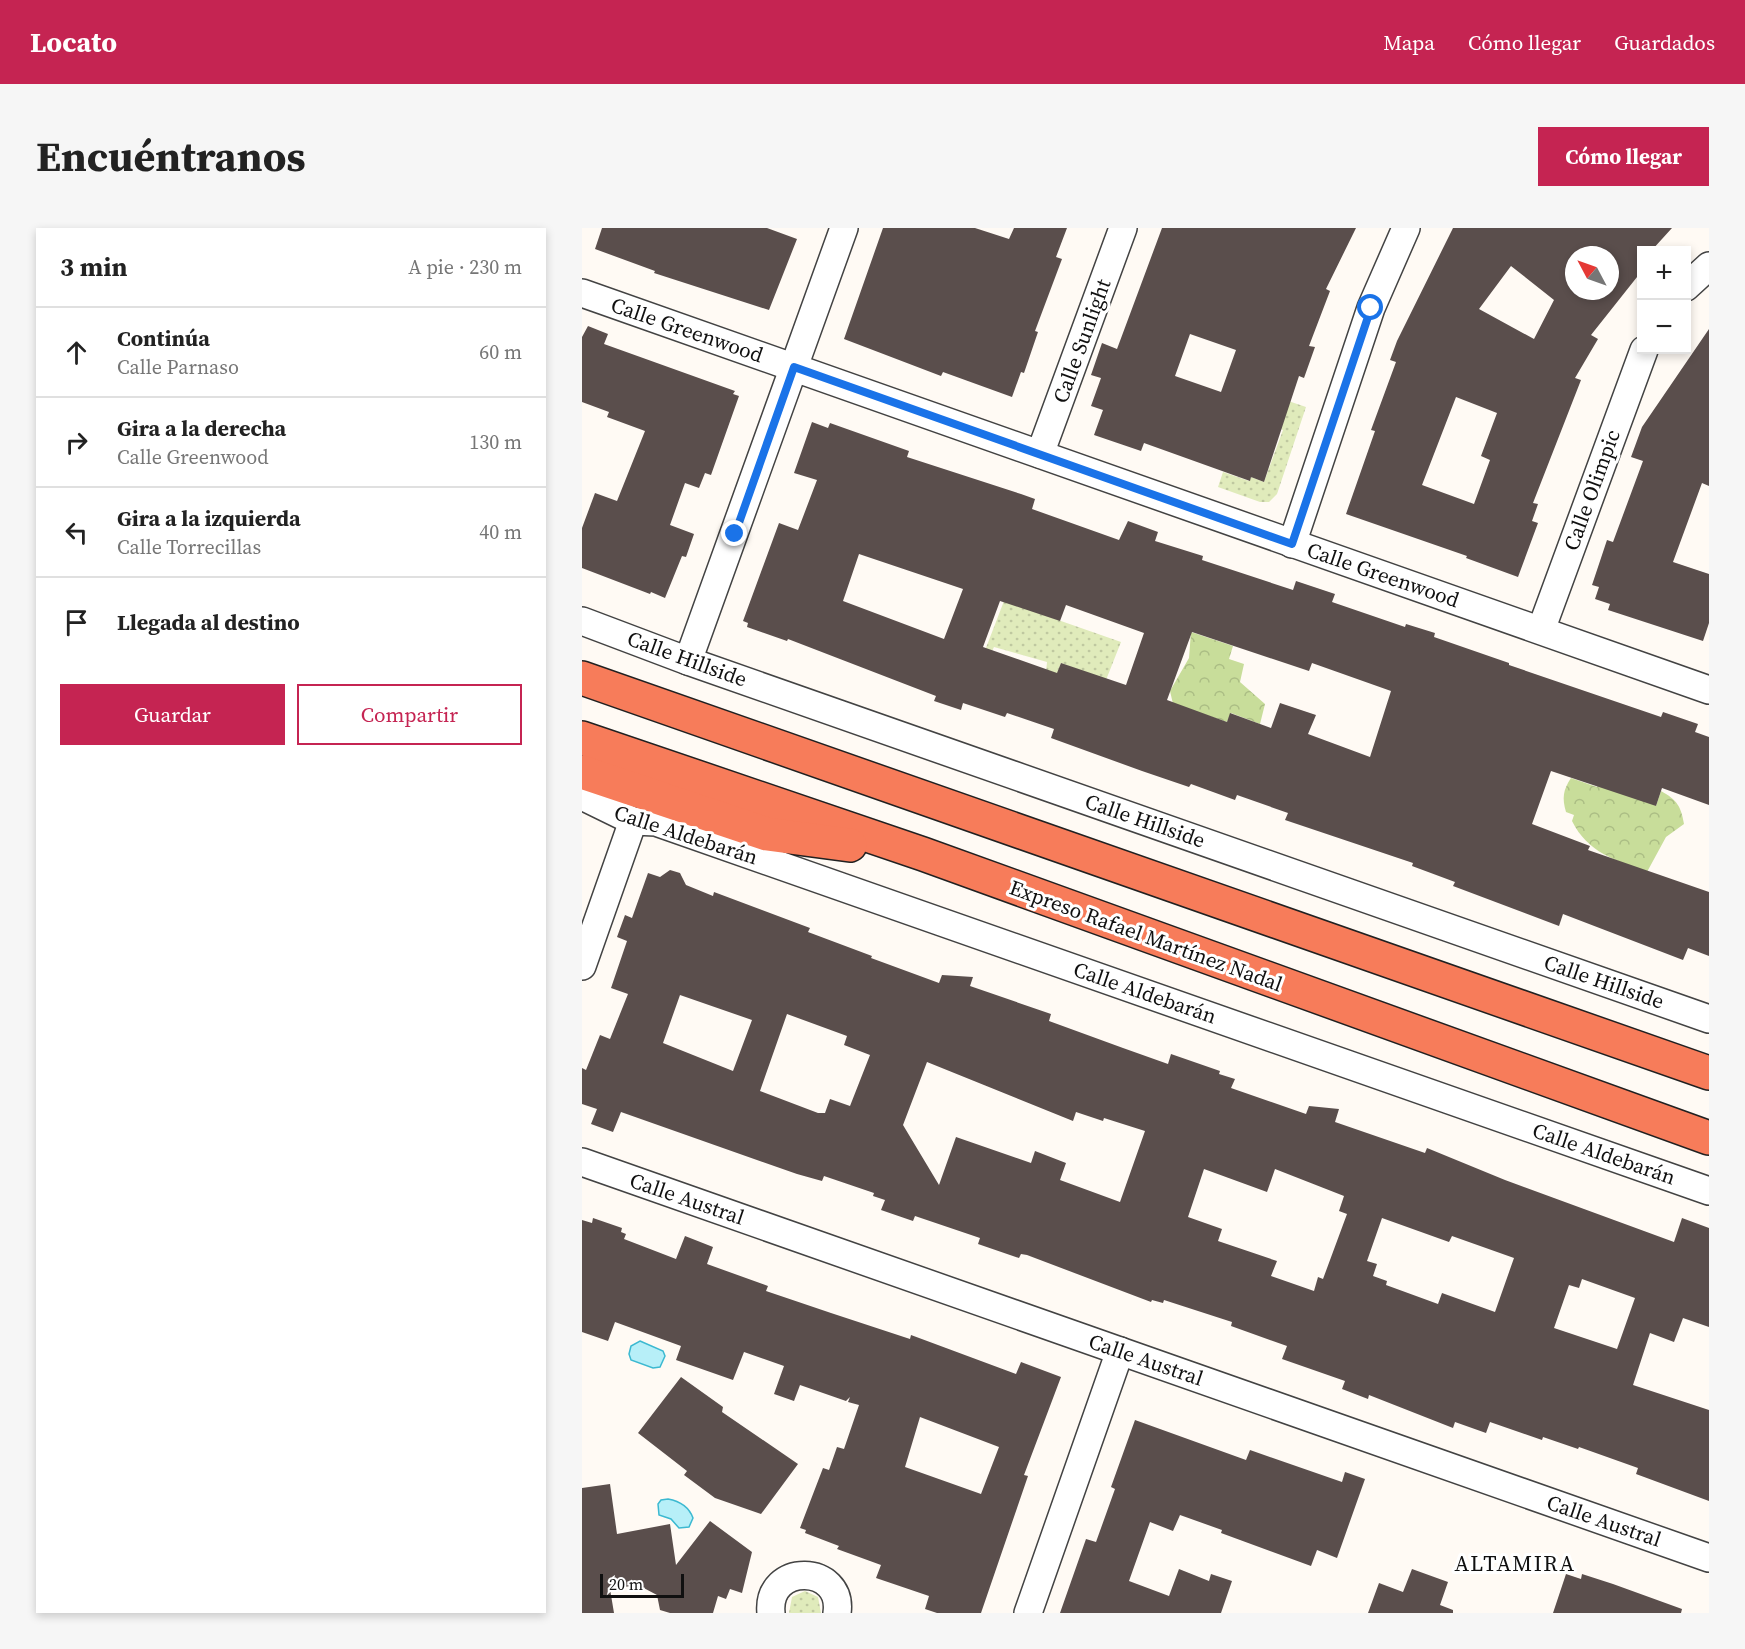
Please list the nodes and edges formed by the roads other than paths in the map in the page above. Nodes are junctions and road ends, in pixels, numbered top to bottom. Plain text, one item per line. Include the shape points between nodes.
1 (844, 228) edge
2 (1123, 228) edge
3 (1406, 228) edge
4 (1709, 266) edge
5 (1691, 282) edge
6 (582, 293) edge
7 (1643, 354) edge
8 (794, 367) junction
9 (1040, 454) junction
10 (1292, 544) junction
11 (582, 621) edge
12 (1541, 630) junction
13 (688, 660) junction
14 (582, 678) edge
15 (1709, 690) edge
16 (582, 738) edge
17 (582, 772) edge
18 (582, 796) edge
19 (633, 821) junction
20 (923, 854) junction
21 (582, 966) edge
22 (1709, 1019) edge
23 (1709, 1073) edge
24 (1709, 1138) edge
25 (582, 1162) edge
26 (1709, 1191) edge
27 (1120, 1351) junction
28 (1709, 1558) edge
29 (771, 1613) edge
30 (837, 1613) edge
31 (1028, 1613) edge

1 - 8 street
2 - 9 street, Calle Sunlight
3 - 10 street via 1371,308
4 - 5 street
6 - 8 street, Calle Greenwood
7 - 12 street, Calle Olimpic
8 - 9 street, Calle Greenwood
8 - 13 street
9 - 10 street, Calle Greenwood
10 - 12 street, Calle Greenwood
11 - 13 street, Calle Hillside
12 - 15 street, Calle Greenwood
13 - 22 street, Calle Hillside
14 - 23 highway
16 - 20 highway, Expreso Rafael Martínez Nadal
17 - 20 highway via 767,834
18 - 19 street, Calle Aldebarán
19 - 21 street
19 - 26 street, Calle Aldebarán via 657,822
20 - 24 highway, Expreso Rafael Martínez Nadal
25 - 27 street, Calle Austral
27 - 28 street, Calle Austral
27 - 31 street
29 - 30 street via 773,1595 780,1585 800,1575 812,1575 831,1587

